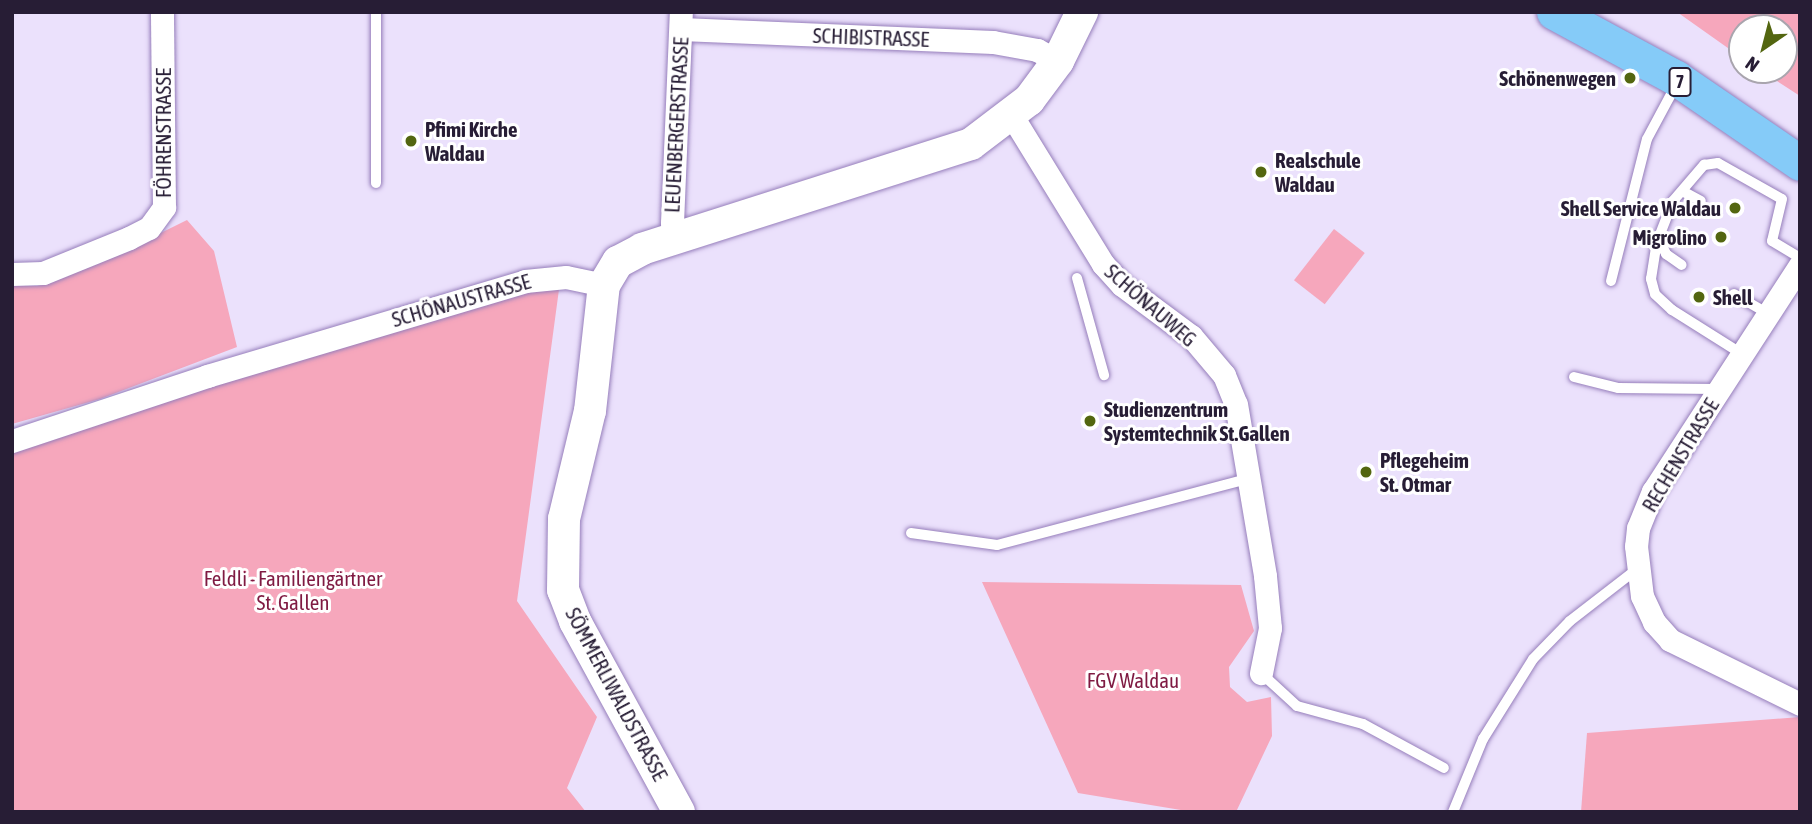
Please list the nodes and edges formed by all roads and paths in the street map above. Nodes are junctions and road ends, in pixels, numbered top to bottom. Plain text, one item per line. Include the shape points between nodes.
1 (162, 12) edge
2 (376, 12) edge
3 (1082, 12) edge
4 (1554, 12) edge
5 (681, 21) edge
6 (1058, 61) junction
7 (1679, 80) junction
8 (1012, 116) junction
9 (1800, 163) edge
10 (376, 183) dead end
11 (1684, 192) junction
12 (1701, 201) dead end
13 (1760, 234) dead end
14 (676, 236) junction
15 (1658, 238) junction
16 (1772, 241) junction
17 (1800, 258) edge
18 (1682, 265) dead end
19 (1800, 265) edge
20 (12, 274) edge
21 (1077, 278) dead end
22 (1611, 281) dead end
23 (604, 285) junction
24 (1734, 294) dead end
25 (1769, 314) junction
26 (1742, 354) junction
27 (1104, 375) dead end
28 (1574, 377) dead end
29 (1719, 389) junction
30 (12, 441) edge
31 (1250, 478) junction
32 (911, 533) dead end
33 (1636, 569) junction
34 (1261, 673) joint
35 (1800, 704) edge
36 (1444, 768) dead end
37 (679, 812) edge
38 (1453, 812) edge

1 - 20 street, FÖHRENSTRASSE via 164,207 149,228 129,238 43,273
2 - 10 lane
3 - 6 street
4 - 7 main road, 7
5 - 6 street, SCHIBISTRASSE via 993,42 1037,50
5 - 14 street, LEUENBERGERSTRASSE via 672,223
6 - 8 street
7 - 9 main road, 7
7 - 22 lane via 1647,139
8 - 14 street via 971,144 926,162
8 - 31 street, SCHÖNAUWEG via 1103,264 1122,285 1191,336 1224,375 1236,404
11 - 12 lane
11 - 15 lane via 1668,210
11 - 16 lane via 1704,165 1714,161 1777,194 1783,205
13 - 16 lane
14 - 23 street via 618,262
15 - 18 lane via 1666,254
15 - 26 lane via 1651,279 1660,300
16 - 17 lane
19 - 25 street, RECHENSTRASSE
21 - 27 lane
23 - 30 street, SCHÖNAUSTRASSE via 566,277 525,281 207,376
23 - 37 street, SÖMMERLIWALDSTRASSE via 590,411 564,519 563,590 575,621
24 - 25 lane
25 - 26 street, RECHENSTRASSE
26 - 29 street, RECHENSTRASSE
28 - 29 lane via 1631,390
29 - 33 street, RECHENSTRASSE via 1653,491 1638,527
31 - 32 lane via 997,545
31 - 34 street, SCHÖNAUWEG via 1270,628
33 - 35 street, RECHENSTRASSE via 1654,622 1670,640
33 - 38 lane via 1570,621 1533,659 1483,738
34 - 36 lane via 1297,706 1363,724

